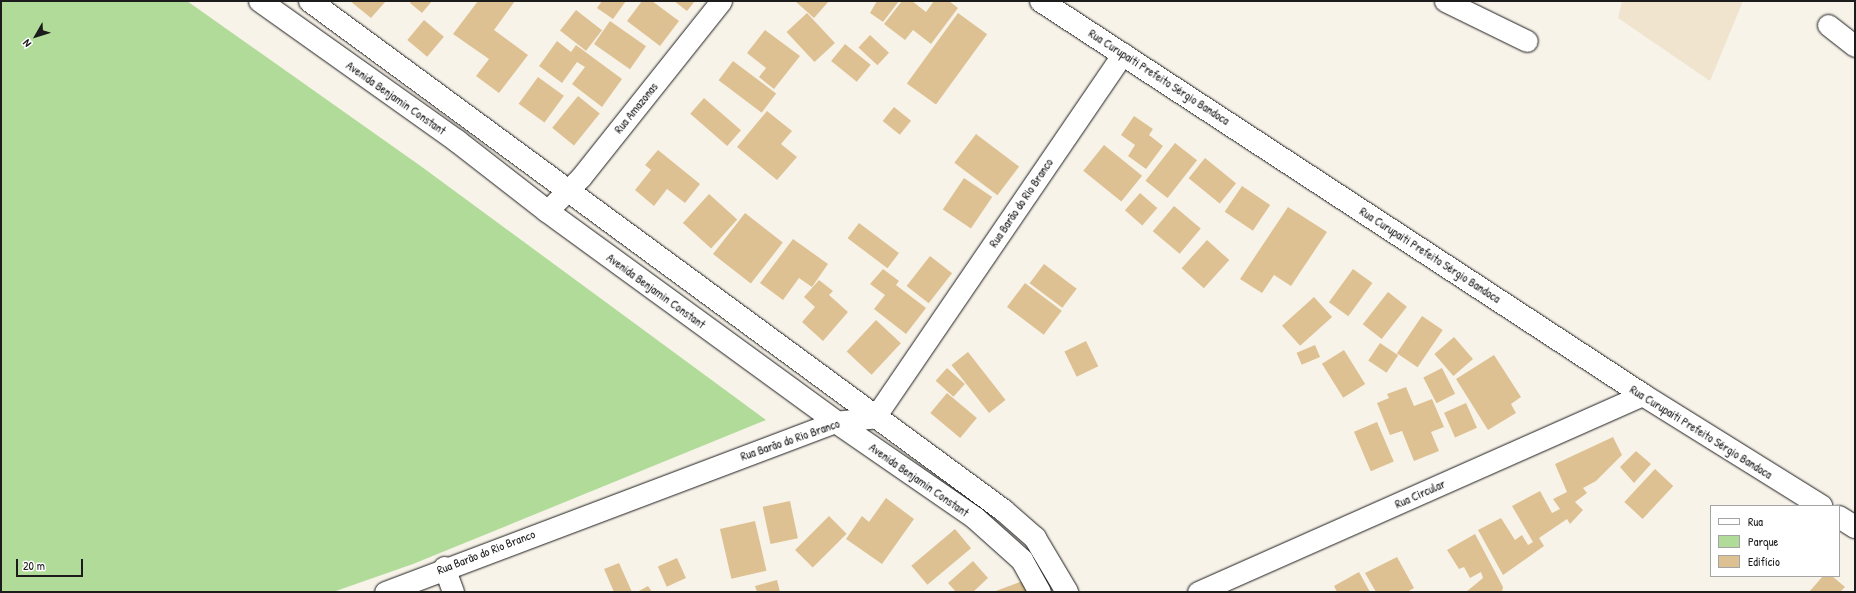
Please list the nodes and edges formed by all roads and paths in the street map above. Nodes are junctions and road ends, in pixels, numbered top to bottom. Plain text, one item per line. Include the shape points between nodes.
1 (310, 1) edge
2 (721, 1) edge
3 (1041, 1) edge
4 (1445, 1) edge
5 (263, 2) edge
6 (1828, 25) dead end
7 (1527, 42) dead end
8 (1855, 46) edge
9 (1123, 54) junction
10 (569, 191) junction
11 (547, 211) junction
12 (1643, 395) junction
13 (875, 417) junction
14 (836, 422) junction
15 (1819, 505) edge
16 (1840, 518) edge
17 (1855, 527) edge
18 (444, 568) junction
19 (385, 592) edge
20 (453, 592) edge
21 (1040, 592) edge
22 (1067, 592) edge
23 (1198, 592) edge

1 - 10 main road, Avenida Benjamin Constant
2 - 10 street, Rua Amazonas
3 - 9 main road, Rua Curupaiti Prefeito Sérgio Bandoca
4 - 7 street
5 - 11 main road, Avenida Benjamin Constant via 457,141
6 - 8 street
9 - 12 main road, Rua Curupaiti Prefeito Sérgio Bandoca
9 - 13 street, Rua Barão do Rio Branco
10 - 11 street, Rua Amazonas
10 - 13 main road, Avenida Benjamin Constant
11 - 14 main road, Avenida Benjamin Constant
12 - 15 main road, Rua Curupaiti Prefeito Sérgio Bandoca
12 - 23 street, Rua Circular
13 - 14 street, Rua Barão do Rio Branco
13 - 22 main road, Avenida Benjamin Constant via 1003,510 1036,538
14 - 18 street, Rua Barão do Rio Branco
14 - 21 main road, Avenida Benjamin Constant via 974,518 1022,560
16 - 17 main road
18 - 19 street, Rua Barão do Rio Branco
18 - 20 street

